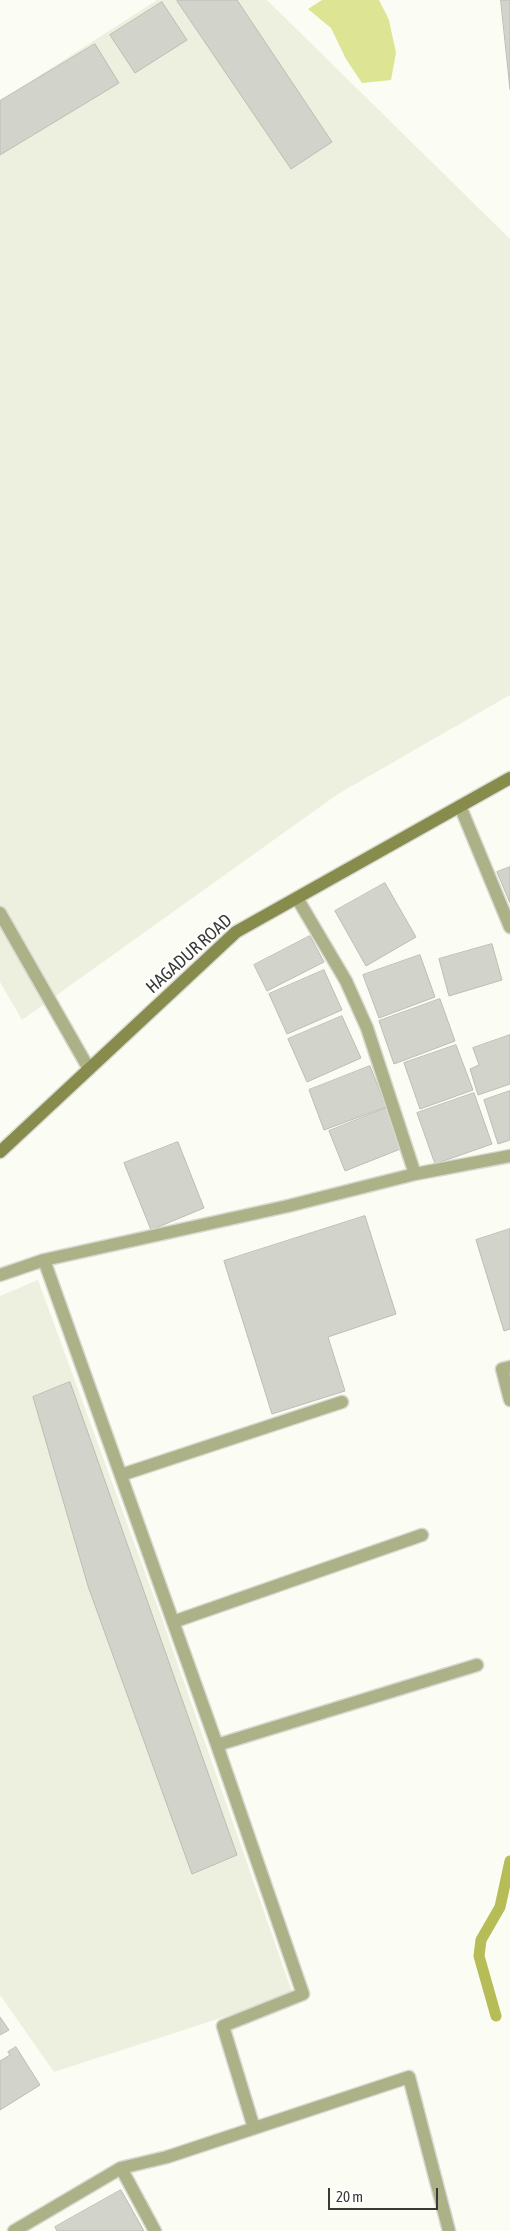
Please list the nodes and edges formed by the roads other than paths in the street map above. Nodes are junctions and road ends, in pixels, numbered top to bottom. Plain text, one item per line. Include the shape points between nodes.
1 (510, 778) edge
2 (460, 806) junction
3 (297, 898) junction
4 (0, 913) edge
5 (510, 927) edge
6 (89, 1069) junction
7 (0, 1152) edge
8 (510, 1156) edge
9 (415, 1174) junction
10 (44, 1260) junction
11 (0, 1275) edge
12 (510, 1366) edge
13 (510, 1400) edge
14 (342, 1402) dead end
15 (121, 1475) junction
16 (422, 1535) dead end
17 (173, 1622) junction
18 (477, 1665) dead end
19 (217, 1745) junction
20 (254, 2128) junction
21 (121, 2168) junction
22 (14, 2231) edge
23 (155, 2231) edge
24 (448, 2231) edge

1 - 2 street, HAGADUR ROAD
2 - 3 street, HAGADUR ROAD
2 - 5 street
3 - 6 street, HAGADUR ROAD via 236,932
3 - 9 street via 346,981 367,1028
4 - 6 street
6 - 7 street, HAGADUR ROAD
8 - 9 street
9 - 10 street
10 - 11 street
10 - 15 street
12 - 13 street via 502,1369
14 - 15 street
15 - 17 street
16 - 17 street
17 - 19 street
18 - 19 street
19 - 20 street via 303,1994 223,2026
20 - 21 street via 167,2157
20 - 24 street via 409,2077
21 - 22 street
21 - 23 street

